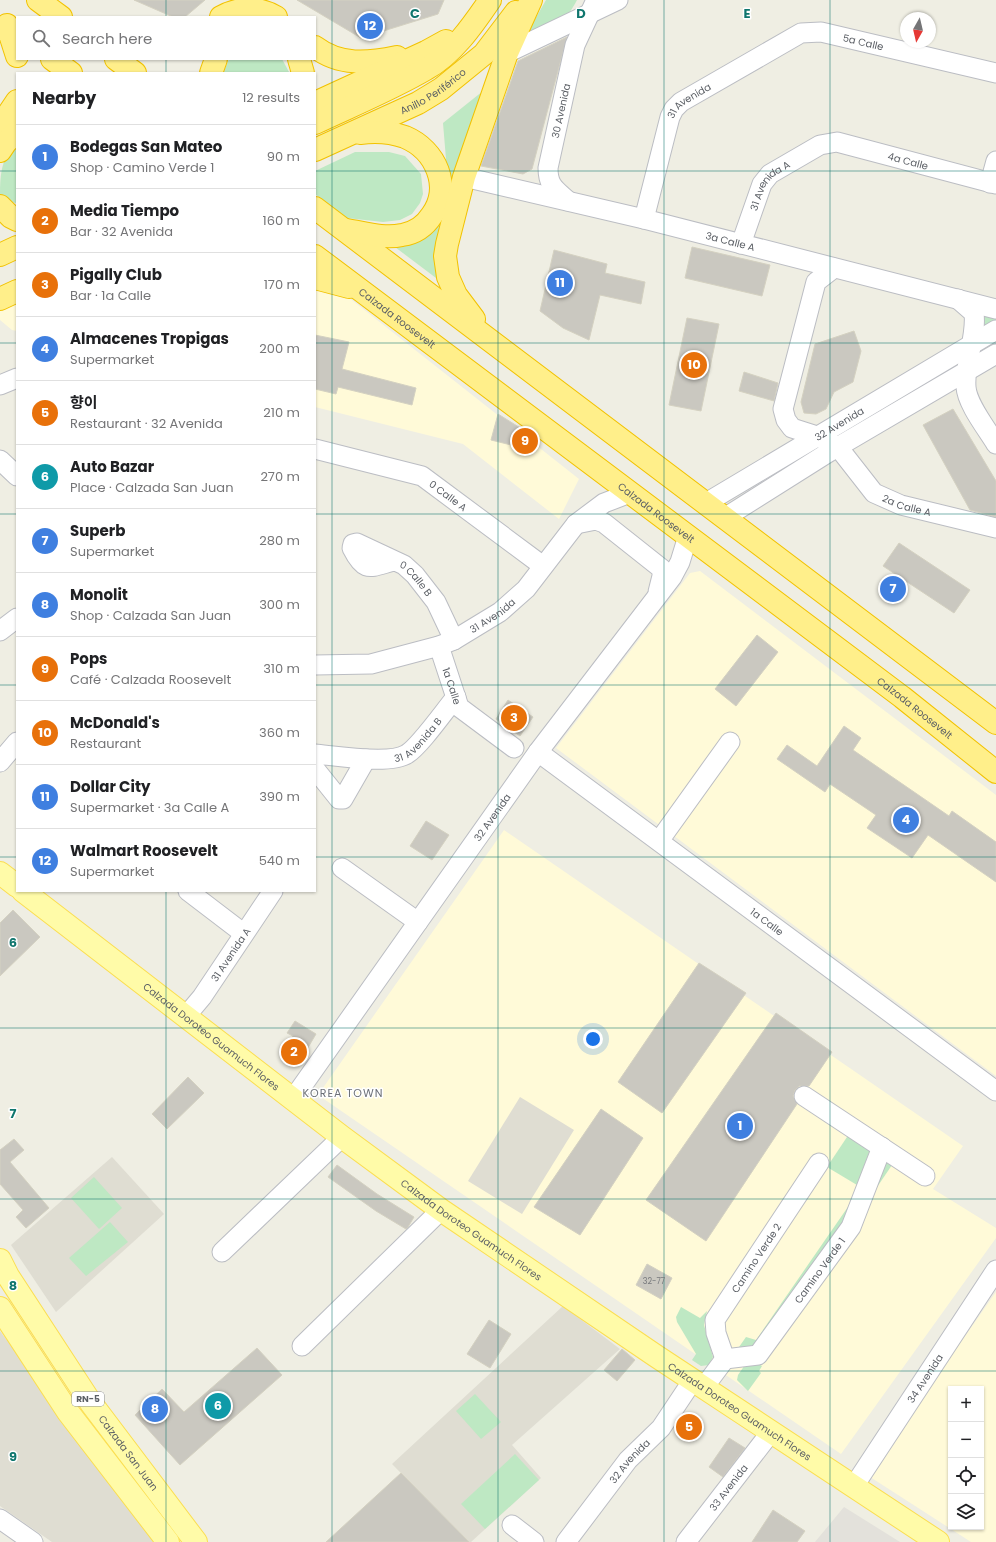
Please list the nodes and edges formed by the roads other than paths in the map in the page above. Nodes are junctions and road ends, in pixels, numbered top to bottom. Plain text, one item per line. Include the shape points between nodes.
1 (490, 0) edge
2 (525, 0) edge
3 (531, 0) edge
4 (618, 0) edge
5 (592, 8) edge
6 (223, 16) edge
7 (274, 16) edge
8 (473, 25) junction
9 (8, 26) edge
10 (801, 33) joint
11 (316, 48) edge
12 (426, 52) junction
13 (16, 53) edge
14 (507, 53) junction
15 (18, 60) edge
16 (53, 60) edge
17 (117, 60) edge
18 (216, 60) edge
19 (299, 60) edge
20 (21, 72) edge
21 (70, 72) edge
22 (134, 72) edge
23 (211, 72) edge
24 (303, 72) edge
25 (996, 73) edge
26 (16, 102) edge
27 (316, 103) edge
28 (316, 123) edge
29 (0, 126) edge
30 (16, 133) edge
31 (347, 135) junction
32 (820, 145) joint
33 (316, 150) edge
34 (0, 151) edge
35 (996, 160) edge
36 (464, 177) junction
37 (993, 183) edge
38 (569, 202) junction
39 (0, 206) edge
40 (316, 209) edge
41 (644, 219) junction
42 (16, 220) edge
43 (342, 229) junction
44 (741, 244) junction
45 (16, 247) edge
46 (0, 255) edge
47 (316, 257) edge
48 (803, 260) junction
49 (16, 261) edge
50 (834, 268) junction
51 (0, 269) edge
52 (316, 278) edge
53 (816, 282) junction
54 (360, 290) junction
55 (16, 291) edge
56 (0, 299) edge
57 (958, 299) junction
58 (996, 309) edge
59 (996, 330) edge
60 (972, 346) junction
61 (501, 348) junction
62 (996, 354) edge
63 (967, 372) junction
64 (16, 378) edge
65 (0, 385) edge
66 (817, 436) junction
67 (996, 444) edge
68 (838, 447) junction
69 (316, 449) edge
70 (0, 460) edge
71 (16, 475) edge
72 (630, 492) junction
73 (706, 503) junction
74 (726, 517) junction
75 (576, 524) junction
76 (996, 528) edge
77 (688, 536) junction
78 (353, 544) dead end
79 (543, 566) junction
80 (657, 595) junction
81 (16, 619) edge
82 (0, 631) edge
83 (447, 643) junction
84 (316, 665) edge
85 (456, 697) junction
86 (996, 723) edge
87 (730, 742) dead end
88 (514, 748) dead end
89 (538, 752) junction
90 (316, 754) edge
91 (366, 759) junction
92 (316, 770) edge
93 (996, 772) edge
94 (659, 841) junction
95 (342, 868) dead end
96 (0, 873) edge
97 (16, 885) edge
98 (25, 892) edge
99 (189, 892) edge
100 (272, 892) edge
101 (418, 922) junction
102 (243, 933) junction
103 (186, 1016) junction
104 (996, 1091) edge
105 (804, 1096) dead end
106 (293, 1099) junction
107 (342, 1137) junction
108 (882, 1147) junction
109 (820, 1162) dead end
110 (925, 1176) dead end
111 (441, 1210) junction
112 (222, 1252) dead end
113 (0, 1260) edge
114 (996, 1270) edge
115 (0, 1308) edge
116 (302, 1346) dead end
117 (725, 1359) junction
118 (699, 1383) junction
119 (771, 1432) junction
120 (854, 1486) junction
121 (512, 1525) dead end
122 (7, 1530) edge
123 (187, 1538) edge
124 (33, 1542) edge
125 (168, 1542) edge
126 (534, 1542) edge
127 (566, 1542) edge
128 (686, 1542) edge
129 (938, 1542) edge

1 - 8 highway, Anillo Periférico
2 - 31 highway, Anillo Periférico via 484,54 441,89 418,103
3 - 14 highway
4 - 5 street
5 - 14 street
5 - 38 street, 30 Avenida via 575,45 548,168 548,178 552,186
6 - 7 highway via 246,9 262,10
8 - 12 highway
8 - 28 highway, Anillo Periférico via 452,48 427,69
9 - 13 highway
10 - 25 street, 5a Calle via 821,32
10 - 41 street, 31 Avenida via 681,102 674,109
11 - 12 highway via 335,57 354,62 373,62
12 - 27 highway
14 - 36 highway
15 - 20 highway
16 - 21 highway
17 - 22 highway
18 - 23 highway
19 - 24 highway
26 - 29 highway
30 - 34 highway
31 - 33 highway, Anillo Periférico
31 - 43 highway via 366,132 388,133 413,141 434,162 441,186 436,210 426,223 410,233 390,237
32 - 37 street, 4a Calle via 837,142
32 - 44 street, 31 Avenida A via 770,174 762,184
35 - 37 street
36 - 38 street, 3a Calle A
36 - 61 highway via 447,244 446,269 461,302
38 - 41 street, 3a Calle A
39 - 42 highway
40 - 43 highway
41 - 44 street, 3a Calle A
43 - 61 highway
44 - 48 street, 3a Calle A
45 - 46 highway
47 - 54 highway, Calzada Roosevelt
48 - 50 street, 3a Calle A
48 - 53 street
49 - 51 highway
50 - 53 street
50 - 57 street, 3a Calle A
52 - 54 highway
53 - 66 street, 2a Calle A via 783,409 792,428
54 - 72 highway, Calzada Roosevelt
55 - 56 highway
57 - 58 street, 3a Calle A
57 - 60 street via 974,313 976,327
59 - 60 street, 32 Avenida
60 - 63 street
60 - 66 street, 32 Avenida
61 - 73 highway
62 - 63 street, 32 Avenida
63 - 67 street via 966,388 970,401
63 - 68 street, 32 Avenida
64 - 65 street
66 - 68 street, 2a Calle A
66 - 73 street, 32 Avenida
68 - 74 street, 32 Avenida
68 - 76 street, 2a Calle A via 874,494 901,505
69 - 79 street, 0 Calle A via 422,476
70 - 71 street
72 - 75 street, 31 Avenida via 604,503
72 - 77 highway, Calzada Roosevelt
73 - 74 highway
74 - 86 highway
75 - 79 street, 31 Avenida
75 - 80 street via 596,520 604,523 662,569
77 - 80 street, 32 Avenida via 672,577
77 - 93 highway, Calzada Roosevelt via 902,697
78 - 83 street, 0 Calle B via 352,548 364,566 394,561 404,565 420,581 436,602
79 - 83 street, 31 Avenida via 526,590 500,612
80 - 89 street, 32 Avenida
81 - 82 street
83 - 84 street, 31 Avenida via 371,664
83 - 85 street, 1a Calle
85 - 88 street, 1a Calle via 459,707
85 - 91 street, 31 Avenida B via 408,753 402,756
87 - 94 street
89 - 94 street, 1a Calle
89 - 101 street, 32 Avenida
90 - 91 street, 31 Avenida B
91 - 92 street via 343,798 339,799
94 - 104 street, 1a Calle
95 - 101 street
96 - 97 main road
98 - 103 main road, Calzada Doroteo Guamuch Flores
99 - 102 street
100 - 102 street, 31 Avenida A
101 - 106 street, 32 Avenida
102 - 103 street, 31 Avenida A via 202,997
103 - 106 main road, Calzada Doroteo Guamuch Flores
105 - 108 street
106 - 107 main road, Calzada Doroteo Guamuch Flores
107 - 111 main road, Calzada Doroteo Guamuch Flores
107 - 112 street
108 - 110 street
108 - 117 street, Camino Verde 1 via 851,1227 758,1355
109 - 117 street, Camino Verde 2 via 715,1320 716,1333
111 - 116 street
111 - 118 main road, Calzada Doroteo Guamuch Flores
113 - 123 main road, Calzada San Juan / RN-5 via 91,1403
114 - 120 street, 34 Avenida
115 - 125 main road, RN-5 via 68,1412
117 - 118 street, 32 Avenida
118 - 119 main road, Calzada Doroteo Guamuch Flores
118 - 127 street, 32 Avenida via 661,1428 628,1460
119 - 120 main road, Calzada Doroteo Guamuch Flores
119 - 128 street, 33 Avenida
120 - 129 main road, Calzada Doroteo Guamuch Flores
121 - 126 street
122 - 124 street

